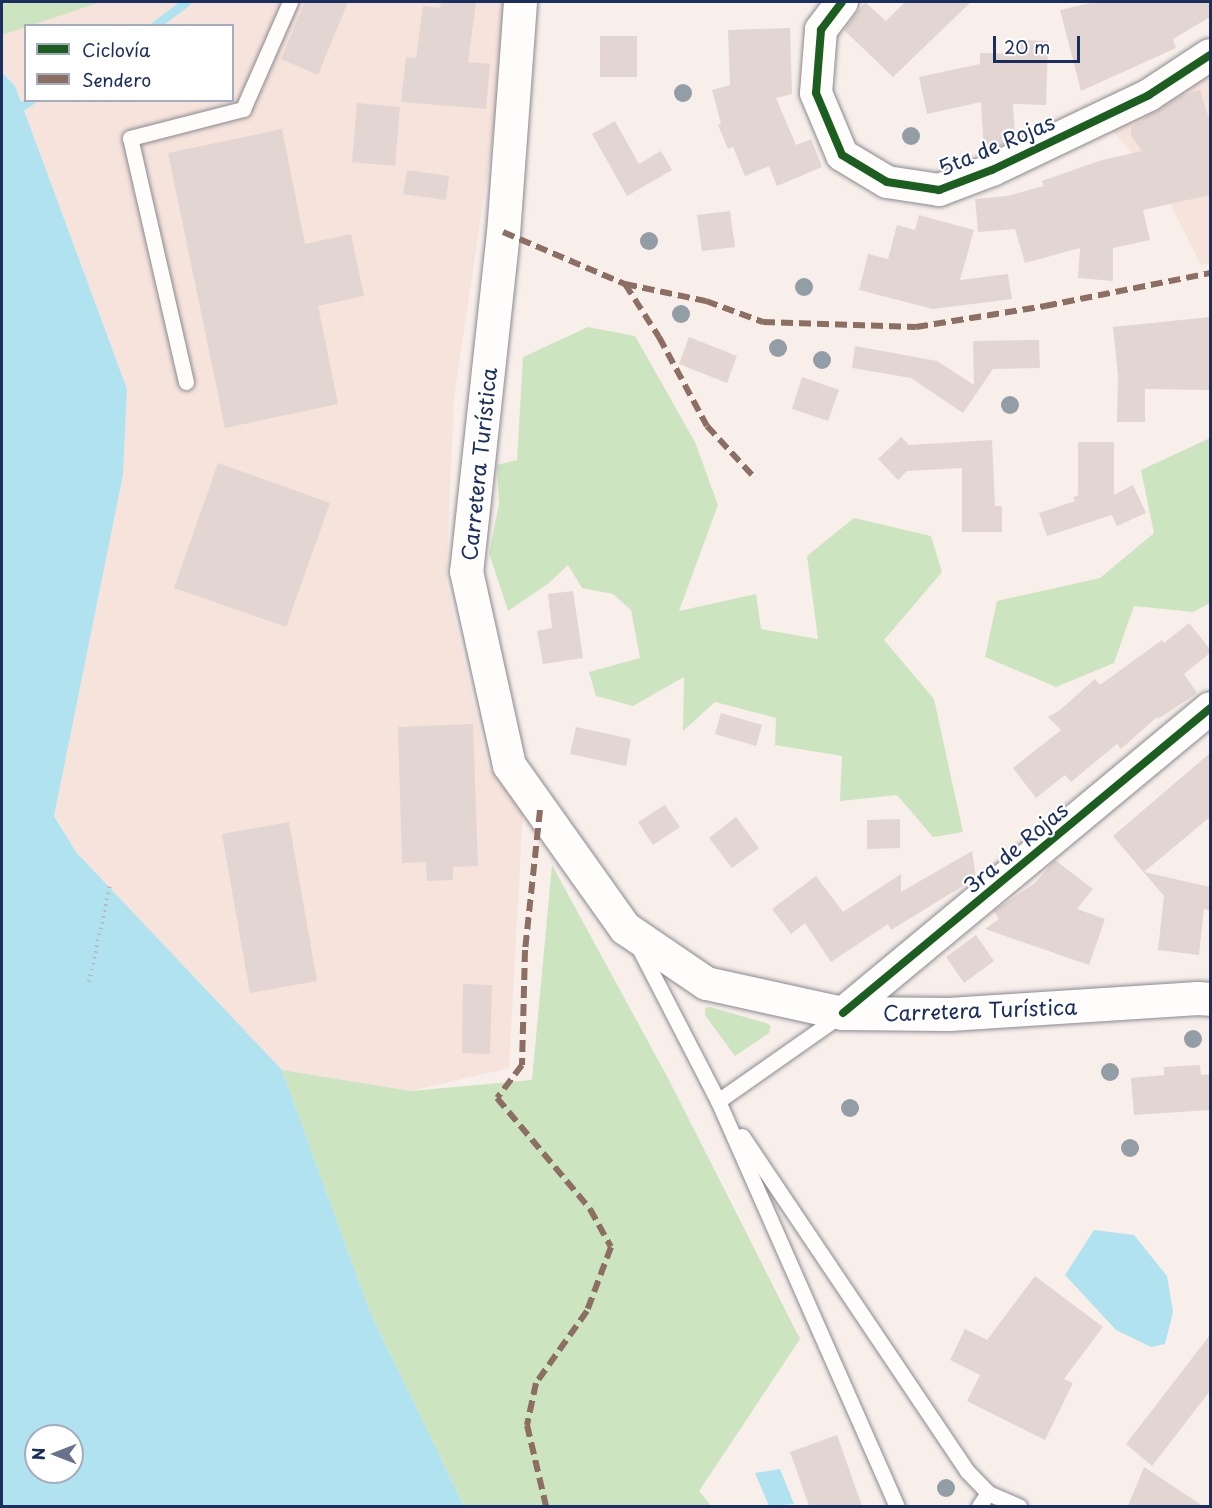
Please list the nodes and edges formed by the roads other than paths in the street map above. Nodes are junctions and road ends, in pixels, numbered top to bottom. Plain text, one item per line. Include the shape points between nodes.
1 (290, 2) edge
2 (520, 2) edge
3 (842, 2) edge
4 (1210, 55) edge
5 (186, 382) dead end
6 (1210, 708) edge
7 (631, 932) junction
8 (1210, 999) edge
9 (843, 1013) junction
10 (718, 1101) junction
11 (988, 1493) junction
12 (897, 1506) edge
13 (979, 1506) edge
14 (1019, 1506) edge

1 - 5 lane via 243,109 130,138
2 - 7 main road, Carretera Turística via 503,232 466,571 509,765
3 - 4 street, 5ta de Rojas via 821,30 816,93 842,155 887,182 939,190 1002,165 1149,95
6 - 9 street, 3ra de Rojas
7 - 9 main road, Carretera Turística via 705,983
7 - 10 lane
8 - 9 main road, Carretera Turística via 949,1014
9 - 10 lane
10 - 11 lane via 967,1471
10 - 12 lane
11 - 13 lane
11 - 14 lane

